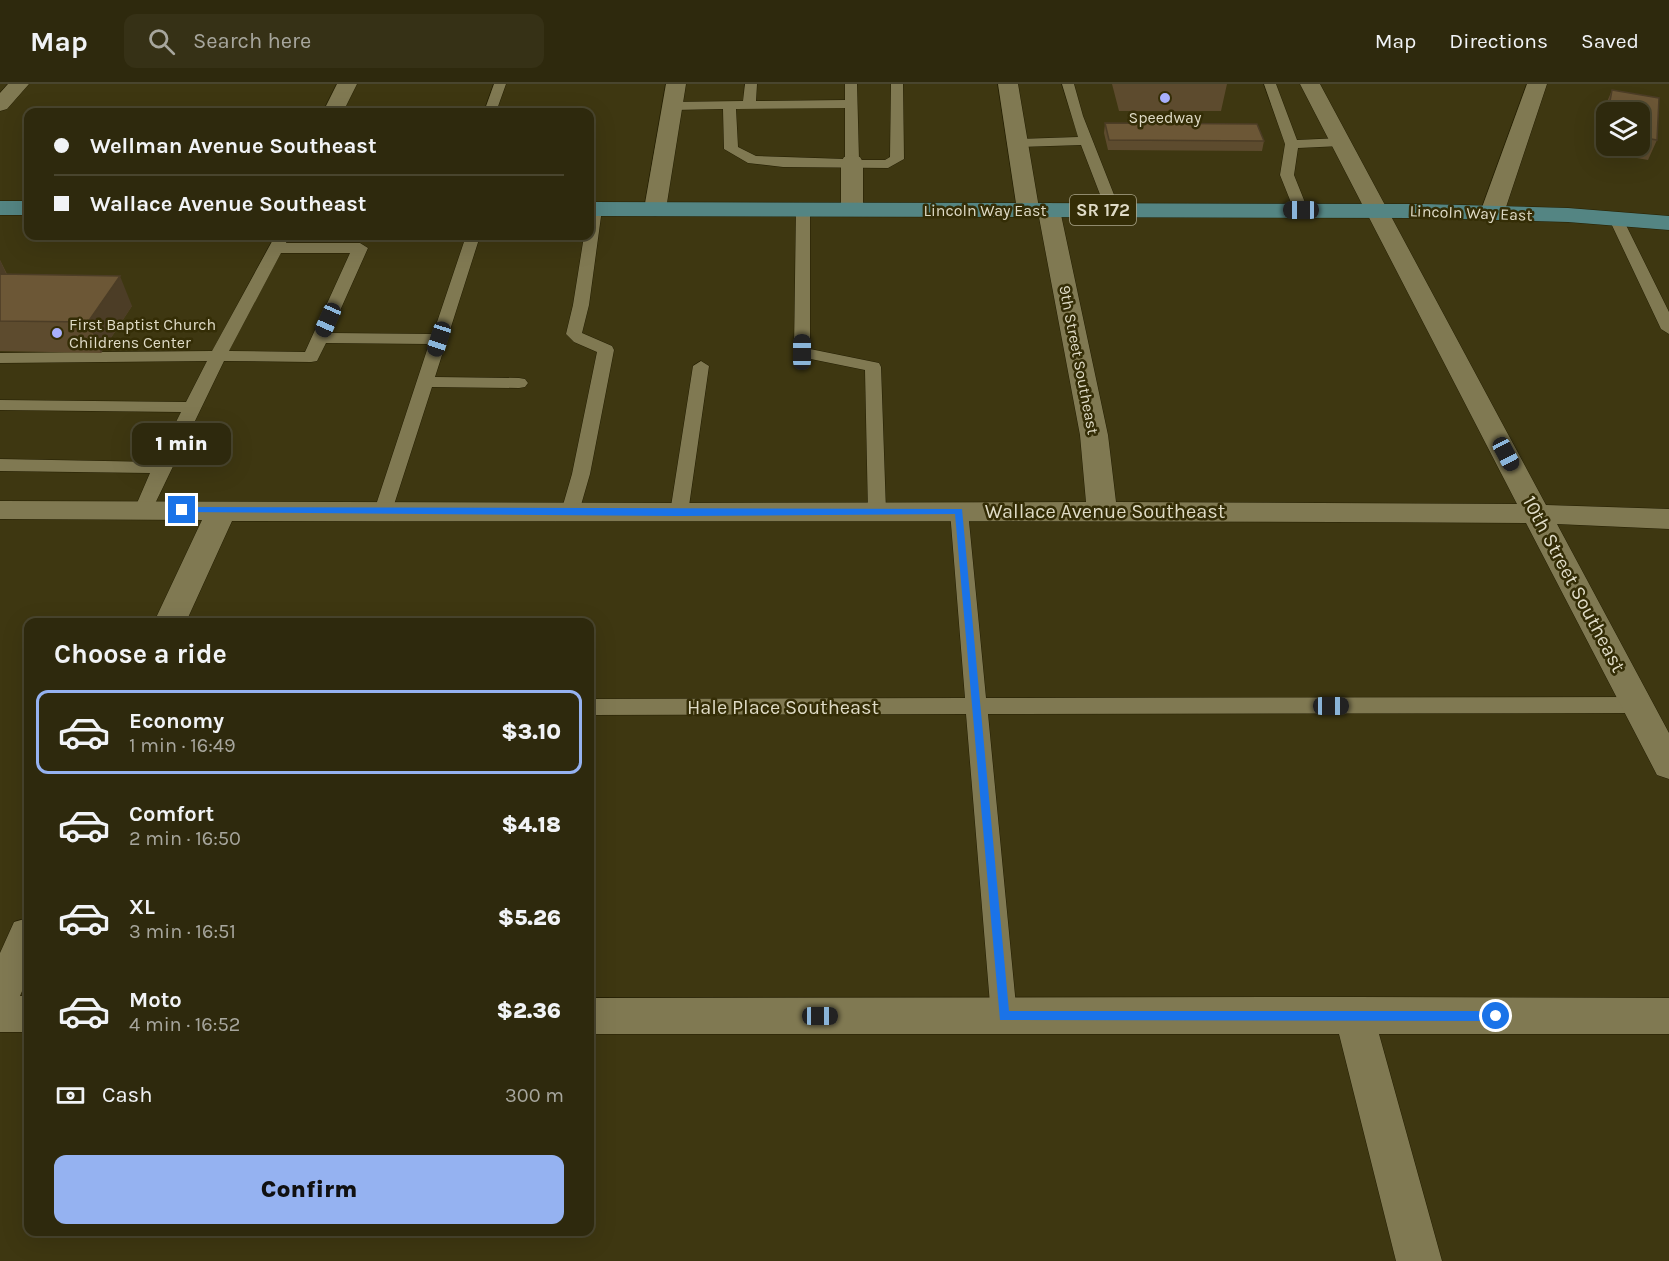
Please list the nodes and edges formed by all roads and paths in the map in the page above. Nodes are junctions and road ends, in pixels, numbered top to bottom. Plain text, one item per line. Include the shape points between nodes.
1 (19, 84) edge
2 (347, 84) edge
3 (500, 84) edge
4 (676, 84) edge
5 (751, 84) edge
6 (851, 84) edge
7 (897, 84) edge
8 (1008, 84) edge
9 (1068, 84) edge
10 (1270, 84) edge
11 (1310, 84) edge
12 (1537, 84) edge
13 (851, 104) junction
14 (0, 105) edge
15 (729, 105) junction
16 (748, 105) junction
17 (672, 106) junction
18 (335, 108) edge
19 (491, 108) edge
20 (1086, 141) junction
21 (1341, 142) junction
22 (1019, 143) junction
23 (1292, 144) junction
24 (852, 162) junction
25 (0, 208) edge
26 (24, 208) edge
27 (594, 209) edge
28 (655, 209) junction
29 (803, 209) junction
30 (852, 209) junction
31 (1039, 210) junction
32 (1113, 210) junction
33 (1301, 210) junction
34 (1378, 211) junction
35 (1492, 213) junction
36 (1616, 219) junction
37 (1669, 223) edge
38 (472, 240) edge
39 (588, 240) edge
40 (279, 242) edge
41 (1669, 329) edge
42 (320, 338) junction
43 (439, 339) junction
44 (218, 356) junction
45 (0, 358) edge
46 (700, 366) dead end
47 (425, 382) junction
48 (519, 383) dead end
49 (0, 405) edge
50 (192, 407) junction
51 (0, 465) edge
52 (162, 468) junction
53 (0, 510) edge
54 (143, 510) junction
55 (222, 510) junction
56 (382, 511) junction
57 (877, 511) junction
58 (959, 511) junction
59 (1102, 511) junction
60 (570, 512) junction
61 (679, 513) junction
62 (1538, 514) junction
63 (1669, 519) edge
64 (172, 618) edge
65 (1638, 705) junction
66 (594, 707) edge
67 (976, 707) junction
68 (1669, 766) edge
69 (24, 943) edge
70 (0, 996) edge
71 (0, 1014) edge
72 (24, 1014) edge
73 (1354, 1015) junction
74 (594, 1016) edge
75 (1004, 1016) junction
76 (1669, 1016) edge
77 (1419, 1261) edge

1 - 14 street
2 - 18 street
3 - 19 lane
4 - 17 street
5 - 16 lane
6 - 13 lane
7 - 24 lane via 897,159 888,164
8 - 22 street, 9th Street Southeast
9 - 20 lane
10 - 23 lane
11 - 21 street, 10th Street Southeast
12 - 35 street
13 - 16 lane
13 - 24 lane
15 - 16 lane
15 - 17 lane
15 - 24 lane via 731,148 753,160
17 - 28 street
20 - 22 lane
20 - 32 lane
21 - 23 lane
21 - 34 street, 10th Street Southeast
22 - 31 street, 9th Street Southeast
23 - 33 lane via 1287,175
24 - 30 street
25 - 26 main road
27 - 28 main road, Lincoln Way East / SR 172
28 - 29 main road, Lincoln Way East / SR 172
29 - 30 main road, Lincoln Way East / SR 172
29 - 57 lane via 802,352 873,367
30 - 31 main road, Lincoln Way East / SR 172
31 - 32 main road, Lincoln Way East / SR 172
31 - 59 street, 9th Street Southeast via 1094,435
32 - 33 main road, Lincoln Way East / SR 172
33 - 34 main road, Lincoln Way East / SR 172
34 - 35 main road, Lincoln Way East / SR 172
34 - 62 street, 10th Street Southeast
35 - 36 main road, Lincoln Way East / SR 172
36 - 37 main road, Lincoln Way East / SR 172
36 - 41 lane
38 - 43 lane
39 - 60 lane via 574,334 606,350
40 - 42 lane via 360,248
40 - 44 lane
42 - 43 lane
42 - 44 lane via 311,357
43 - 47 lane
44 - 45 lane
44 - 50 lane
46 - 61 lane
47 - 48 lane
47 - 56 lane
49 - 50 lane
50 - 52 lane
51 - 52 lane
52 - 54 lane
53 - 54 street, Wallace Avenue Southeast
54 - 55 street, Wallace Avenue Southeast
55 - 56 street, Wallace Avenue Southeast
55 - 64 street
56 - 60 street, Wallace Avenue Southeast
57 - 58 street, Wallace Avenue Southeast
57 - 61 street, Wallace Avenue Southeast
58 - 59 street, Wallace Avenue Southeast
58 - 67 lane
59 - 62 street, Wallace Avenue Southeast
60 - 61 street, Wallace Avenue Southeast
62 - 63 street, Wallace Avenue Southeast
62 - 65 street, 10th Street Southeast
65 - 67 lane, Hale Place Southeast
65 - 68 street, 10th Street Southeast
66 - 67 lane, Hale Place Southeast
67 - 75 lane
69 - 70 street
71 - 72 street
73 - 75 street
73 - 76 street
73 - 77 street
74 - 75 street

